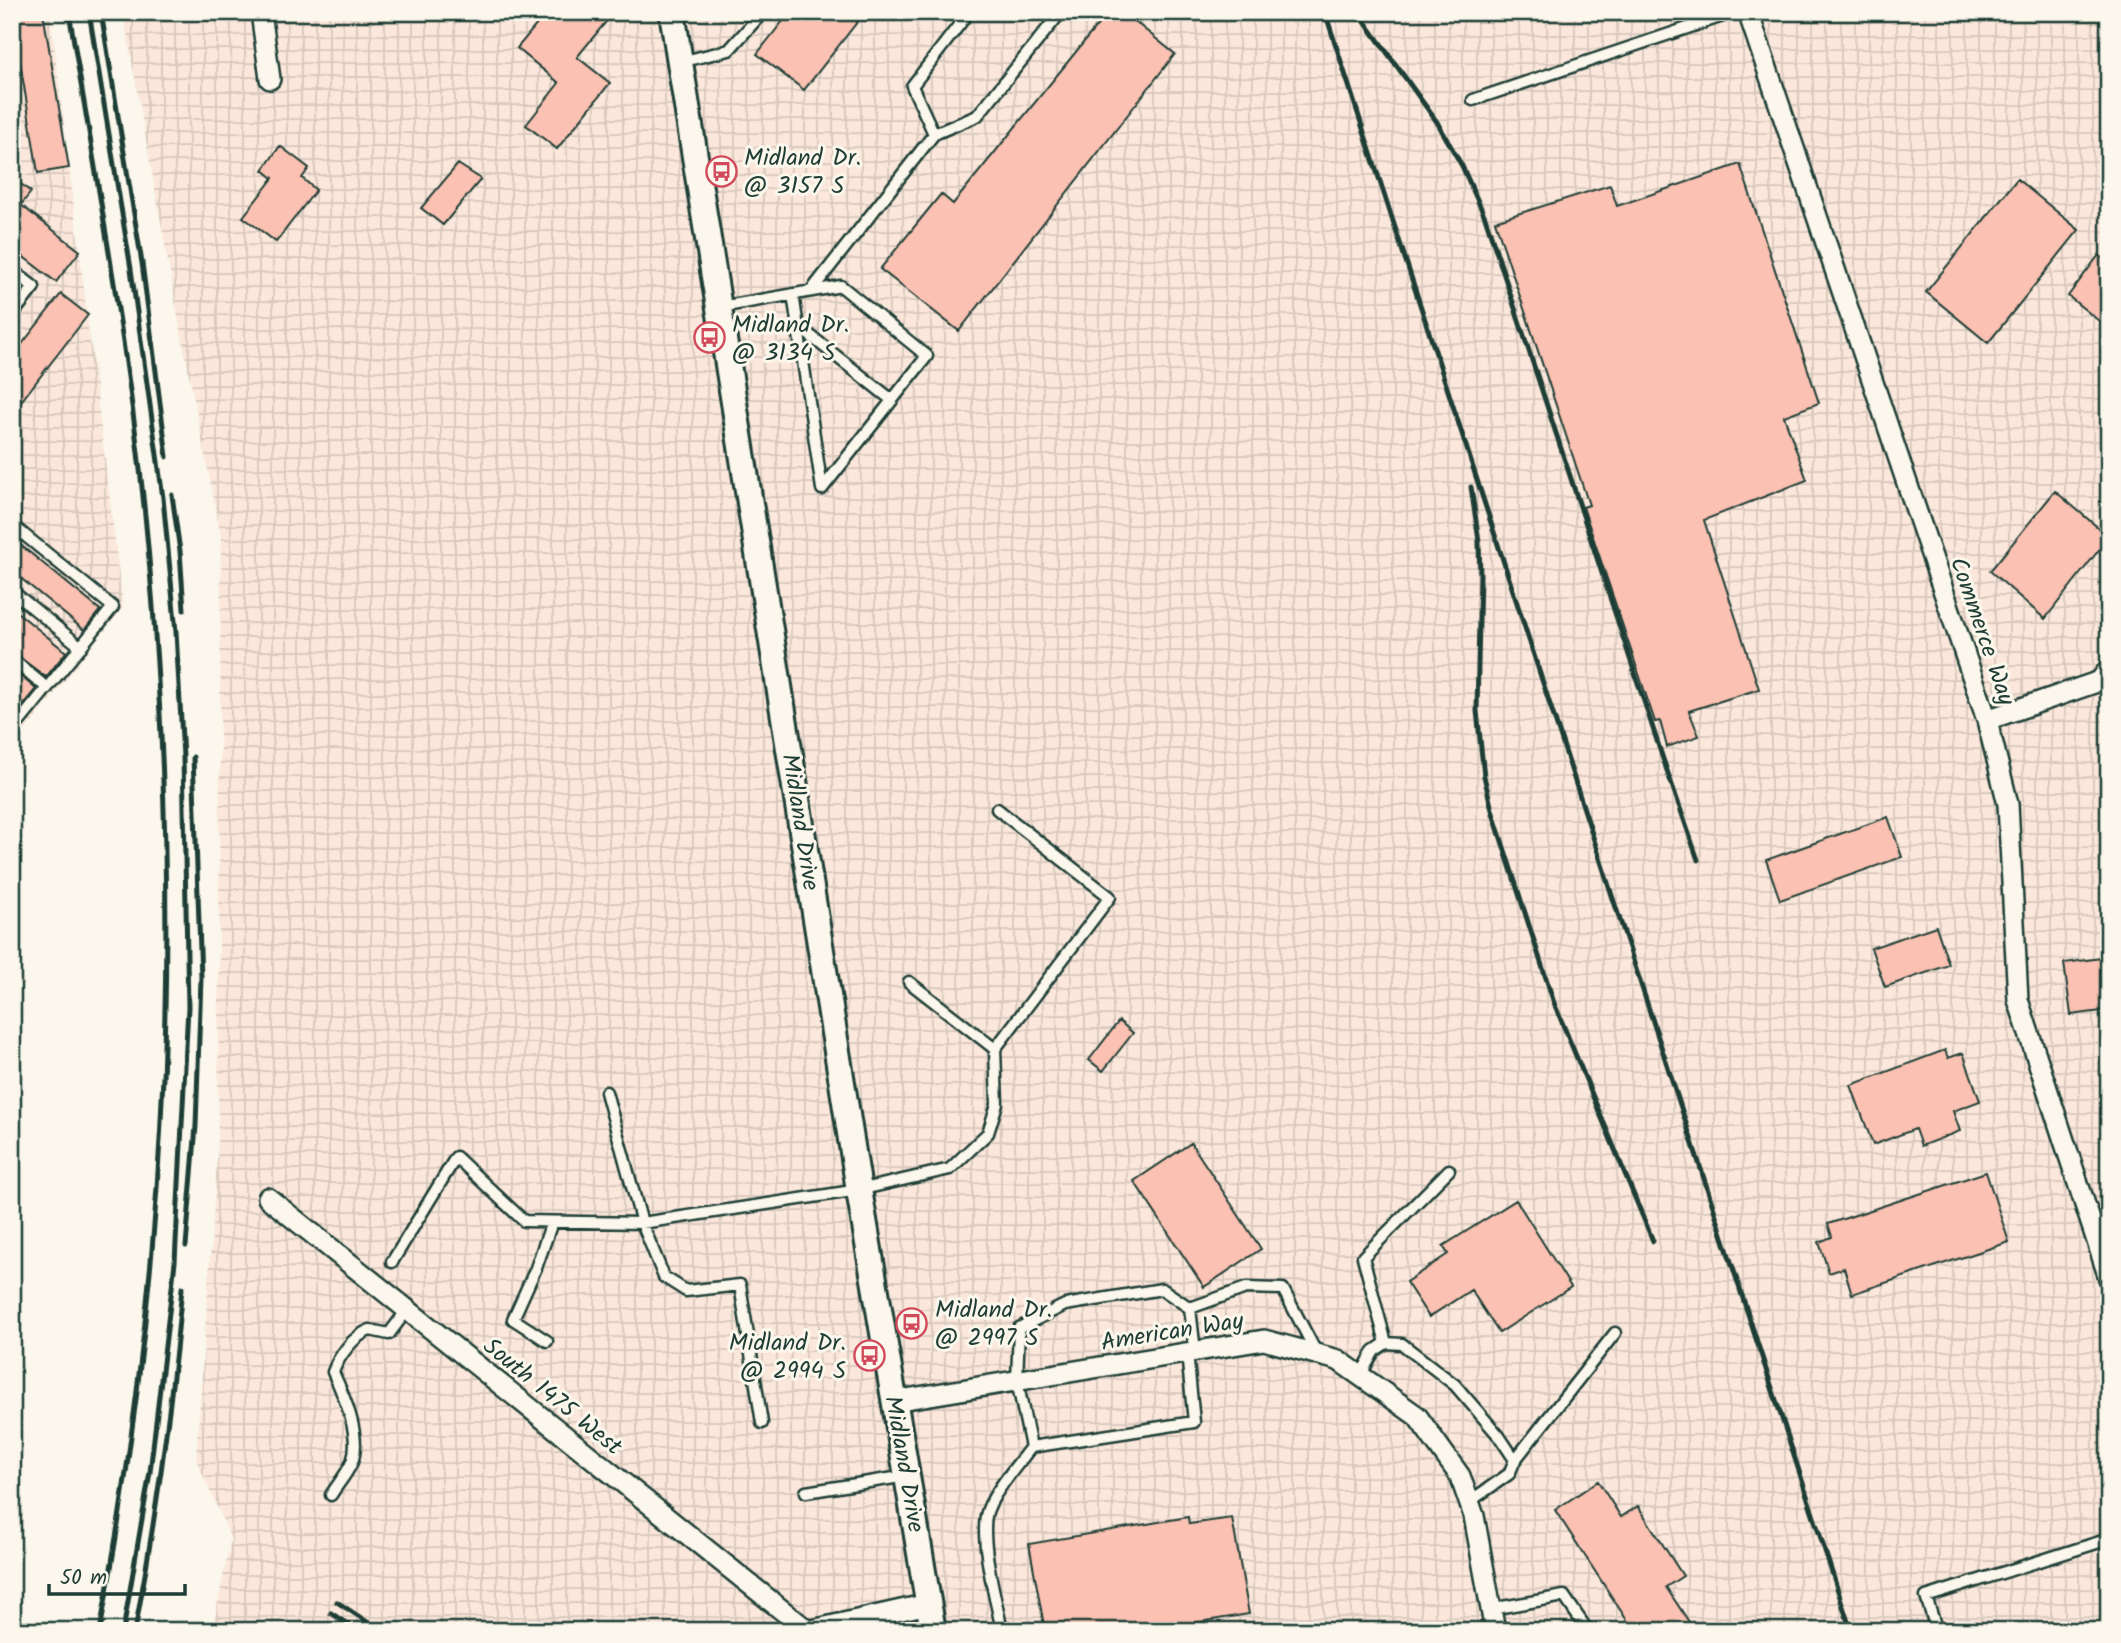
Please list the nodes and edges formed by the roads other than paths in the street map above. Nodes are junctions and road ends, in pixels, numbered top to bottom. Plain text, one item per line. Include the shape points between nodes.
1 (261, 12) edge
2 (672, 12) edge
3 (763, 12) edge
4 (969, 12) edge
5 (1061, 12) edge
6 (1735, 12) edge
7 (1748, 12) edge
8 (680, 62) junction
9 (270, 79) dead end
10 (1473, 100) dead end
11 (934, 134) junction
12 (12, 270) edge
13 (811, 291) junction
14 (793, 294) junction
15 (719, 307) junction
16 (12, 315) edge
17 (798, 326) junction
18 (892, 400) junction
19 (12, 525) edge
20 (12, 591) edge
21 (81, 647) junction
22 (12, 659) edge
23 (2109, 669) edge
24 (47, 688) junction
25 (1987, 720) junction
26 (12, 731) edge
27 (997, 809) dead end
28 (909, 982) dead end
29 (995, 1049) junction
30 (606, 1092) dead end
31 (1449, 1170) dead end
32 (859, 1190) junction
33 (268, 1198) dead end
34 (552, 1222) junction
35 (642, 1223) junction
36 (392, 1262) dead end
37 (2109, 1278) edge
38 (1190, 1308) junction
39 (407, 1310) junction
40 (1615, 1334) dead end
41 (547, 1341) dead end
42 (1386, 1343) junction
43 (1191, 1352) junction
44 (1317, 1355) junction
45 (1360, 1376) junction
46 (1017, 1381) junction
47 (894, 1401) junction
48 (762, 1423) dead end
49 (1031, 1447) junction
50 (1515, 1461) junction
51 (907, 1476) junction
52 (806, 1492) dead end
53 (331, 1495) dead end
54 (1469, 1502) junction
55 (2109, 1539) edge
56 (928, 1604) junction
57 (1491, 1609) junction
58 (808, 1631) edge
59 (933, 1631) edge
60 (1002, 1631) edge
61 (1495, 1631) edge
62 (1588, 1631) edge
63 (1937, 1631) edge

1 - 9 street
2 - 8 street, Midland Drive
3 - 8 lane via 729,50
4 - 11 lane via 912,86
5 - 11 lane via 976,116
6 - 10 lane
7 - 25 street, Commerce Way
8 - 15 street, Midland Drive
11 - 13 lane
12 - 16 lane via 34,287
13 - 14 lane
13 - 18 lane via 841,286 927,356
14 - 15 lane
14 - 17 lane
15 - 32 street, Midland Drive
17 - 18 lane
17 - 18 lane via 822,489
19 - 21 lane via 113,607
20 - 21 lane
21 - 24 lane
22 - 24 lane
23 - 25 street via 2100,681
24 - 26 lane
25 - 37 street, Commerce Way via 2008,804 2018,1000
27 - 29 lane via 1110,897
28 - 29 lane
29 - 32 lane via 998,1104 988,1133 950,1169
30 - 35 lane
31 - 42 lane via 1363,1256
32 - 35 lane
32 - 47 street, Midland Drive
33 - 39 street, South 1475 West
34 - 35 lane
34 - 36 lane via 524,1221 456,1157
34 - 41 lane via 513,1319
35 - 48 lane via 664,1277 686,1291 740,1285
38 - 43 lane
38 - 44 lane via 1247,1288 1283,1289
38 - 46 lane via 1162,1289 1065,1305 1019,1328
39 - 53 lane via 388,1334 370,1329 358,1336 333,1372 345,1398 354,1449 352,1462
39 - 58 street, South 1475 West
40 - 50 lane
42 - 45 lane via 1374,1351
42 - 50 lane via 1402,1344 1455,1385
43 - 44 street, American Way via 1264,1340
43 - 46 street, American Way
43 - 49 lane via 1194,1422
44 - 45 street, American Way via 1338,1360
45 - 54 street, American Way via 1417,1416 1460,1476
46 - 47 street, American Way
46 - 49 lane
47 - 51 street, Midland Drive
49 - 60 lane via 986,1514 986,1545
50 - 54 lane via 1509,1474
51 - 52 lane
51 - 56 street, Midland Drive
54 - 57 street, American Way
55 - 63 lane via 1926,1597
56 - 58 street, South 1475 West
56 - 59 street, Midland Drive
57 - 61 street, American Way
57 - 62 lane via 1564,1596

